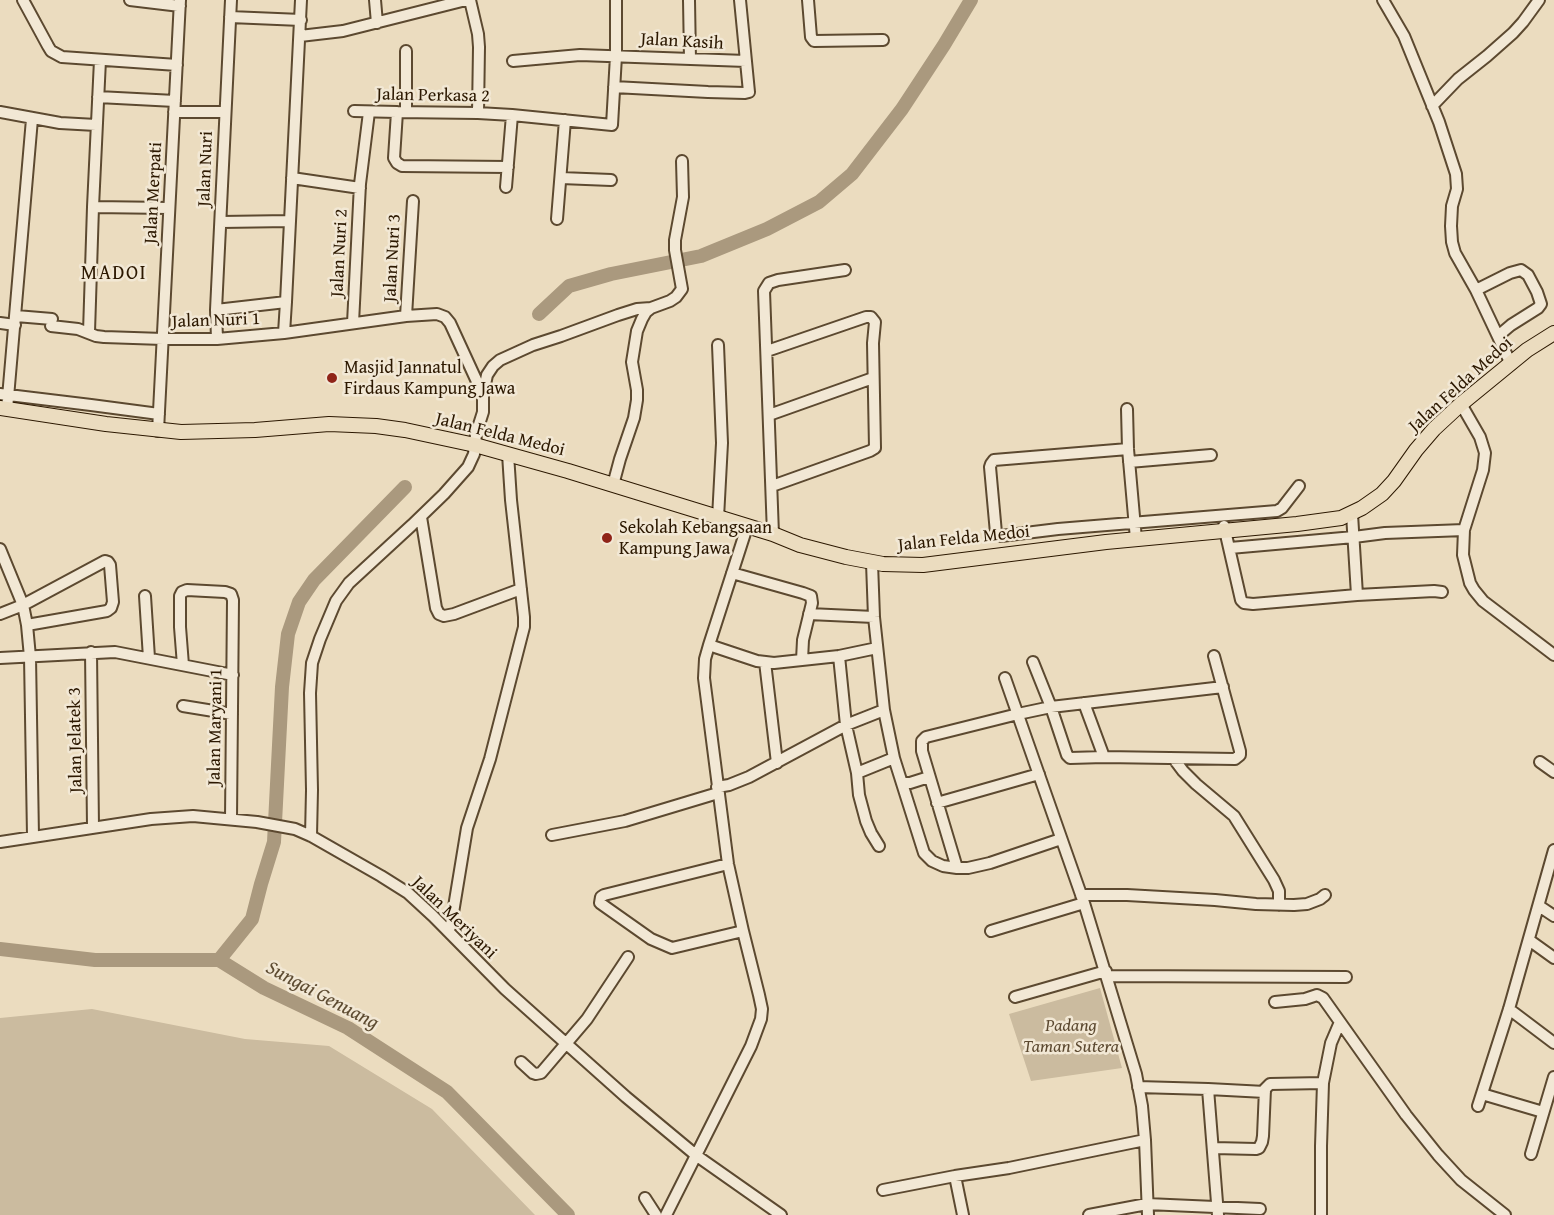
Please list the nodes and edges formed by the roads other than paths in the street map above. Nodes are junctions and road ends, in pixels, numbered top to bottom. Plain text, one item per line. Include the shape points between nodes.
1 (23, 0) edge
2 (130, 0) edge
3 (231, 0) edge
4 (301, 0) edge
5 (375, 0) edge
6 (468, 0) edge
7 (616, 0) edge
8 (688, 0) edge
9 (740, 0) edge
10 (808, 0) edge
11 (1383, 0) edge
12 (1539, 0) edge
13 (180, 3) edge
14 (424, 6) edge
15 (230, 17) junction
16 (301, 20) junction
17 (377, 23) junction
18 (300, 36) junction
19 (883, 40) dead end
20 (406, 51) dead end
21 (616, 56) junction
22 (690, 59) junction
23 (100, 60) junction
24 (513, 61) dead end
25 (746, 61) junction
26 (177, 65) junction
27 (614, 87) junction
28 (98, 97) junction
29 (175, 106) junction
30 (1432, 106) junction
31 (354, 111) dead end
32 (0, 112) edge
33 (225, 112) junction
34 (369, 112) junction
35 (402, 112) junction
36 (478, 113) junction
37 (512, 115) junction
38 (32, 119) junction
39 (565, 120) junction
40 (96, 125) junction
41 (682, 161) dead end
42 (508, 167) junction
43 (292, 178) junction
44 (561, 178) junction
45 (611, 180) dead end
46 (360, 186) junction
47 (506, 187) dead end
48 (413, 201) dead end
49 (93, 207) junction
50 (169, 208) junction
51 (557, 219) dead end
52 (290, 221) junction
53 (221, 222) junction
54 (845, 270) dead end
55 (1476, 290) junction
56 (286, 302) junction
57 (651, 309) junction
58 (216, 310) junction
59 (406, 316) junction
60 (15, 321) junction
61 (0, 323) edge
62 (354, 323) junction
63 (88, 332) junction
64 (284, 333) junction
65 (1554, 333) edge
66 (1498, 336) junction
67 (163, 339) junction
68 (217, 339) junction
69 (718, 345) dead end
70 (767, 351) junction
71 (1510, 364) junction
72 (873, 378) junction
73 (483, 394) junction
74 (4, 402) edge
75 (1461, 404) junction
76 (1127, 409) dead end
77 (159, 414) junction
78 (769, 415) junction
79 (158, 431) junction
80 (475, 445) junction
81 (1128, 449) junction
82 (508, 454) junction
83 (1211, 455) dead end
84 (1129, 462) junction
85 (613, 486) junction
86 (772, 486) junction
87 (1299, 486) dead end
88 (1352, 514) junction
89 (1223, 516) junction
90 (420, 517) junction
91 (718, 518) junction
92 (1135, 523) junction
93 (747, 527) junction
94 (1464, 530) junction
95 (1225, 531) junction
96 (773, 534) junction
97 (1354, 537) junction
98 (1136, 539) junction
99 (1230, 548) junction
100 (0, 549) edge
101 (872, 563) junction
102 (732, 573) junction
103 (521, 589) junction
104 (1442, 592) dead end
105 (1358, 595) junction
106 (145, 596) dead end
107 (23, 605) junction
108 (0, 614) edge
109 (809, 614) junction
110 (874, 617) junction
111 (27, 625) junction
112 (709, 645) junction
113 (878, 648) junction
114 (91, 652) junction
115 (1554, 655) edge
116 (839, 656) junction
117 (1214, 656) dead end
118 (30, 657) junction
119 (149, 657) junction
120 (0, 658) edge
121 (802, 660) junction
122 (765, 662) junction
123 (1033, 662) dead end
124 (183, 665) junction
125 (233, 675) junction
126 (1005, 678) dead end
127 (1223, 687) junction
128 (1084, 704) junction
129 (183, 706) dead end
130 (1051, 707) junction
131 (884, 710) junction
132 (232, 714) junction
133 (1018, 714) junction
134 (846, 725) junction
135 (1104, 757) junction
136 (894, 759) junction
137 (1174, 759) junction
138 (1540, 762) dead end
139 (777, 763) junction
140 (1554, 772) edge
141 (857, 773) junction
142 (1039, 774) junction
143 (929, 777) junction
144 (902, 783) junction
145 (718, 790) junction
146 (937, 803) junction
147 (231, 819) junction
148 (93, 827) junction
149 (552, 835) dead end
150 (33, 836) junction
151 (311, 836) junction
152 (1061, 839) junction
153 (0, 842) edge
154 (879, 846) dead end
155 (1554, 850) edge
156 (728, 864) junction
157 (957, 868) junction
158 (1325, 895) dead end
159 (1083, 899) junction
160 (1279, 905) junction
161 (1539, 906) junction
162 (1554, 916) edge
163 (448, 931) junction
164 (742, 931) junction
165 (991, 931) dead end
166 (1529, 940) junction
167 (628, 957) dead end
168 (1554, 958) edge
169 (1106, 974) junction
170 (1346, 977) dead end
171 (1015, 997) dead end
172 (1275, 1002) dead end
173 (1509, 1009) junction
174 (1340, 1022) junction
175 (1554, 1043) edge
176 (567, 1044) junction
177 (521, 1062) dead end
178 (1554, 1077) edge
179 (1323, 1083) junction
180 (1138, 1087) junction
181 (1208, 1089) junction
182 (1265, 1092) junction
183 (1482, 1094) junction
184 (1478, 1106) dead end
185 (1543, 1112) junction
186 (1145, 1140) junction
187 (1214, 1148) junction
188 (1531, 1154) dead end
189 (697, 1156) junction
190 (955, 1176) junction
191 (883, 1190) dead end
192 (645, 1198) dead end
193 (1260, 1209) dead end
194 (1148, 1210) edge
195 (1218, 1211) edge
196 (656, 1215) edge
197 (666, 1215) edge
198 (781, 1215) edge
199 (963, 1215) edge
200 (1089, 1215) edge
201 (1321, 1215) edge
202 (1505, 1215) edge

1 - 23 street via 51,51 62,57
2 - 13 street
3 - 15 street, Jalan Nuri
4 - 16 street, Jalan Nuri 1
5 - 17 street
6 - 14 street
6 - 36 street via 478,34
7 - 21 street
8 - 22 street
9 - 25 street
10 - 19 street via 814,41
11 - 30 street via 1404,36
12 - 30 street via 1514,33
13 - 26 street, Jalan Merpati
14 - 17 street
15 - 16 street
15 - 33 street, Jalan Nuri
16 - 18 street, Jalan Nuri 1
17 - 18 street
18 - 43 street, Jalan Nuri 1
20 - 35 street
21 - 22 street, Jalan Kasih
21 - 24 street, Jalan Kasih
21 - 27 street
22 - 25 street, Jalan Kasih
23 - 26 street
23 - 28 street
25 - 27 street via 749,92 745,93
26 - 29 street, Jalan Merpati
27 - 39 street, Jalan Perkasa 2 via 612,125
28 - 29 street
28 - 40 street
29 - 33 street
29 - 50 street, Jalan Merpati
30 - 55 street via 1458,181 1452,206 1452,243
31 - 34 street, Jalan Perkasa 2
32 - 38 street
33 - 53 street, Jalan Nuri
34 - 35 street, Jalan Perkasa 2
34 - 46 street, Jalan Nuri 2
35 - 36 street, Jalan Perkasa 2
35 - 42 street via 394,158 397,164
36 - 37 street, Jalan Perkasa 2
37 - 39 street, Jalan Perkasa 2
37 - 42 street
38 - 40 street
38 - 60 street
39 - 44 street
40 - 49 street
41 - 57 street via 683,197 675,240 682,289 670,301
42 - 47 street
43 - 46 street
43 - 52 street, Jalan Nuri 1
44 - 45 street
44 - 51 street
46 - 62 street, Jalan Nuri 2
48 - 59 street, Jalan Nuri 3
49 - 50 street
49 - 63 street
50 - 67 street, Jalan Merpati
52 - 53 street
52 - 56 street, Jalan Nuri 1
53 - 58 street, Jalan Nuri
54 - 70 street via 766,285
55 - 66 street
55 - 66 street via 1521,270 1537,292 1541,304 1538,308
56 - 58 street
56 - 64 street, Jalan Nuri 1
57 - 73 street via 618,315 500,360 487,375
57 - 85 street via 638,331 632,362 638,400
58 - 68 street, Jalan Nuri
59 - 62 street
59 - 73 street via 445,317
60 - 61 street, Jalan Nuri 1
60 - 63 street, Jalan Nuri 1 via 51,323
60 - 74 street
62 - 64 street
63 - 67 street, Jalan Nuri 1 via 104,337
64 - 68 street, Jalan Nuri 1
65 - 71 main road, Jalan Felda Medoi
66 - 71 street
67 - 68 street, Jalan Nuri 1
67 - 77 street, Jalan Merpati
69 - 91 street via 722,443
70 - 72 street via 869,316 875,322
70 - 78 street
71 - 75 main road, Jalan Felda Medoi
72 - 78 street
72 - 86 street via 874,449
73 - 80 street
74 - 77 street via 91,405
74 - 79 main road, Jalan Felda Medoi
75 - 88 main road, Jalan Felda Medoi via 1425,439 1388,488
75 - 94 street via 1485,453
76 - 81 street
77 - 79 street, Jalan Merpati
78 - 86 street
79 - 80 main road, Jalan Felda Medoi via 350,424 405,430
80 - 82 main road, Jalan Felda Medoi
80 - 90 street via 468,467
81 - 84 street
81 - 92 street via 994,460 990,467 996,531 1000,536
82 - 85 main road, Jalan Felda Medoi
82 - 103 street
83 - 84 street
84 - 92 street
85 - 91 main road, Jalan Felda Medoi
86 - 96 street
87 - 89 street via 1279,511
88 - 95 main road, Jalan Felda Medoi via 1330,520
88 - 97 street
89 - 92 street
89 - 95 street
90 - 103 street via 439,614 454,615
90 - 151 street via 349,583 320,639 312,663 310,693
91 - 93 main road, Jalan Felda Medoi
92 - 98 street
93 - 96 main road, Jalan Felda Medoi
93 - 102 street
94 - 97 street via 1385,532
94 - 115 street via 1465,564 1474,590 1490,608
95 - 98 main road, Jalan Felda Medoi
95 - 99 street
96 - 101 main road, Jalan Felda Medoi
97 - 99 street
97 - 105 street
98 - 101 main road, Jalan Felda Medoi via 923,565
99 - 105 street via 1240,600 1244,603
100 - 107 street
101 - 110 street
102 - 109 street via 808,594 812,599
102 - 112 street
103 - 163 street via 524,627 490,759 467,828
104 - 105 street
106 - 119 street
107 - 108 street
107 - 111 street
107 - 111 street via 105,561 110,565 112,602 107,611
109 - 110 street
109 - 121 street
110 - 113 street
111 - 118 street
112 - 122 street
112 - 145 street via 704,678
113 - 116 street
113 - 131 street
114 - 118 street
114 - 119 street
114 - 148 street, Jalan Jelatek 3
116 - 121 street
116 - 134 street
117 - 127 street
118 - 120 street
118 - 150 street
119 - 124 street
121 - 122 street
122 - 139 street
123 - 130 street
124 - 125 street
124 - 125 street, Jalan Maryani 1 via 180,596 187,590 225,592 233,600
125 - 132 street, Jalan Maryani 1
126 - 133 street
127 - 128 street
127 - 137 street via 1240,755 1232,760
128 - 130 street
128 - 135 street
129 - 132 street
130 - 133 street
130 - 135 street via 1068,757
131 - 134 street
131 - 136 street
132 - 147 street, Jalan Maryani 1
133 - 142 street
133 - 143 street via 926,737 921,747
134 - 139 street
134 - 141 street
135 - 137 street
136 - 141 street
136 - 144 street
137 - 160 street via 1234,816 1274,880
138 - 140 street
139 - 145 street
141 - 154 street via 866,821
142 - 146 street
142 - 152 street
143 - 144 street
143 - 146 street
144 - 157 street via 924,853 936,864
145 - 149 street via 625,821
145 - 156 street
146 - 157 street
147 - 148 street, Jalan Meriyani via 183,816
147 - 151 street, Jalan Meriyani via 295,829
148 - 150 street, Jalan Meriyani
150 - 153 street, Jalan Meriyani
151 - 163 street, Jalan Meriyani via 408,893
152 - 157 street via 990,863
152 - 159 street
155 - 161 street
156 - 164 street
156 - 164 street via 604,895 600,903 651,939 672,948
158 - 160 street via 1307,904
159 - 160 street via 1097,894
159 - 165 street
159 - 169 street
161 - 162 street
161 - 166 street
163 - 176 street, Jalan Meriyani via 491,976
164 - 189 street via 759,995 761,1019
166 - 168 street
166 - 173 street
167 - 176 street
169 - 170 street
169 - 171 street
169 - 180 street
172 - 174 street via 1317,995
173 - 175 street
173 - 183 street
174 - 179 street via 1331,1043
174 - 202 street via 1438,1155 1461,1180
176 - 177 street via 539,1074
176 - 189 street, Jalan Meriyani
178 - 185 street
179 - 182 street via 1276,1083 1266,1086
179 - 201 street
180 - 181 street
180 - 186 street
181 - 182 street
181 - 187 street
182 - 187 street via 1263,1136 1258,1148
183 - 184 street
183 - 185 street
185 - 188 street
186 - 190 street
186 - 194 street
187 - 195 street
189 - 197 street
189 - 198 street, Jalan Meriyani
190 - 191 street
190 - 199 street
192 - 196 street
193 - 195 street
194 - 195 street
194 - 200 street

